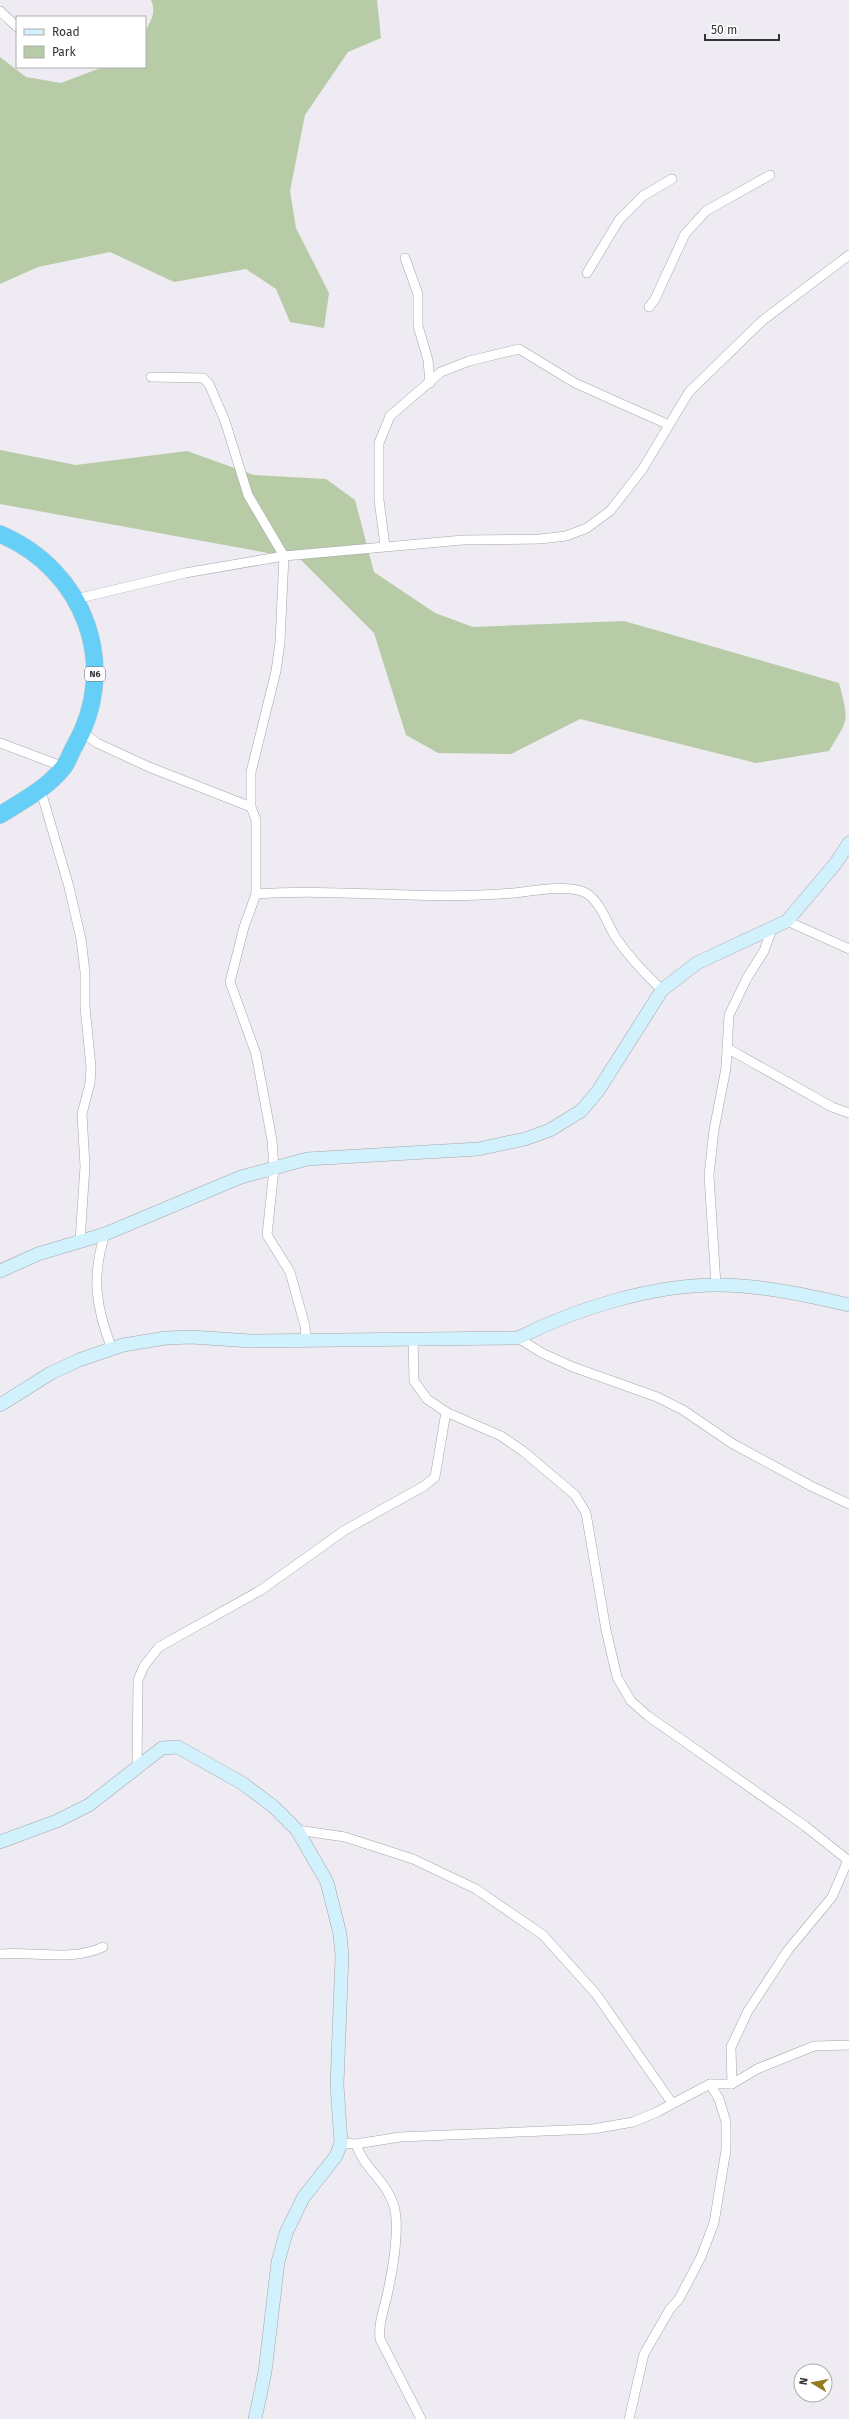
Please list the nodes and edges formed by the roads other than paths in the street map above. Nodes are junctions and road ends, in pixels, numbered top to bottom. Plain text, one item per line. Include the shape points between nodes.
1 (0, 11) edge
2 (16, 26) edge
3 (770, 175) dead end
4 (672, 179) dead end
5 (849, 255) edge
6 (406, 258) dead end
7 (587, 273) dead end
8 (649, 306) dead end
9 (151, 377) dead end
10 (430, 383) junction
11 (669, 425) junction
12 (0, 534) edge
13 (385, 546) junction
14 (284, 556) junction
15 (76, 599) junction
16 (83, 733) junction
17 (0, 743) edge
18 (64, 767) junction
19 (39, 790) junction
20 (250, 807) junction
21 (0, 815) edge
22 (849, 843) edge
23 (256, 894) junction
24 (787, 922) junction
25 (772, 929) junction
26 (849, 949) edge
27 (662, 990) junction
28 (727, 1048) junction
29 (849, 1113) edge
30 (274, 1169) junction
31 (105, 1234) junction
32 (80, 1241) junction
33 (0, 1271) edge
34 (716, 1285) junction
35 (849, 1305) edge
36 (518, 1338) junction
37 (306, 1340) junction
38 (414, 1340) junction
39 (112, 1348) junction
40 (0, 1405) edge
41 (446, 1412) junction
42 (849, 1504) edge
43 (137, 1768) junction
44 (297, 1830) junction
45 (0, 1842) edge
46 (848, 1861) edge
47 (103, 1947) dead end
48 (0, 1954) edge
49 (849, 2045) edge
50 (710, 2084) junction
51 (732, 2084) junction
52 (672, 2103) junction
53 (341, 2144) junction
54 (356, 2144) junction
55 (255, 2419) edge
56 (421, 2419) edge
57 (629, 2419) edge

1 - 2 street
3 - 8 street via 706,211 685,234 655,299
4 - 7 street via 643,196 619,220
5 - 11 street via 762,320 689,392
6 - 10 street via 418,294 418,326 428,360
9 - 14 street via 203,378 209,384 225,421 248,495
10 - 11 street via 441,372 519,349 575,383
10 - 13 street via 413,394 390,416 379,442 379,500
11 - 13 street via 642,470 610,511 587,528 566,536 540,539 463,540
12 - 15 highway, N6 via 28,550 48,566
13 - 14 street
14 - 15 street via 185,573
14 - 20 street via 279,649 251,772
15 - 16 highway, N6 via 88,626 96,667 95,690
16 - 18 highway, N6
16 - 20 street via 97,743 142,764
17 - 18 street
18 - 19 highway, N6
19 - 21 highway, N6
19 - 32 street via 69,887 81,939 85,972 85,1007 91,1067 90,1083 82,1114 85,1166
20 - 23 street via 256,820
22 - 24 street via 836,863
23 - 27 street via 326,892 482,896 545,890 578,890 595,902 616,938 638,968
23 - 30 street via 244,927 230,982 256,1054 272,1140
24 - 25 street
24 - 26 street
25 - 27 street via 698,962
25 - 28 street via 764,951 729,1015
27 - 30 street via 598,1091 581,1110 550,1130 525,1139 478,1149 307,1159
28 - 29 street via 832,1107
28 - 34 street via 709,1175
30 - 31 street via 217,1186
30 - 37 street via 267,1235 290,1272 305,1326
31 - 32 street
31 - 39 street via 96,1283 100,1315
32 - 33 street via 38,1254
34 - 35 street via 760,1288
34 - 36 street via 652,1292 619,1300 545,1324
36 - 38 street
36 - 42 street via 542,1353 573,1367 657,1397 683,1410 733,1444
37 - 38 street
37 - 39 street via 251,1341 180,1337 141,1341
38 - 41 street via 414,1381 427,1399
39 - 40 street via 51,1373
41 - 43 street via 435,1477 424,1486 345,1530 261,1590 160,1647 144,1666 138,1680
41 - 46 street via 501,1436 575,1495 586,1513 607,1636 618,1677 631,1701 648,1716 805,1826
43 - 44 street via 162,1748 178,1746 242,1783 274,1807
43 - 45 street via 89,1805 57,1821
44 - 52 street via 345,1837 413,1859 476,1889 543,1934 596,1994
44 - 53 street via 327,1882 340,1934 342,1997 337,2085
46 - 51 street via 832,1897 788,1950 748,2012 731,2047
47 - 48 street via 88,1954
49 - 51 street via 814,2046 756,2069
50 - 51 street
50 - 52 street
50 - 57 street via 719,2099 726,2122 726,2150 714,2223 701,2257 644,2354
52 - 54 street via 633,2122 593,2129 400,2137
53 - 54 street
53 - 55 street via 336,2156 303,2198 286,2233 278,2262 265,2372
54 - 56 street via 358,2152 379,2178 394,2206 392,2266 379,2330 380,2339

